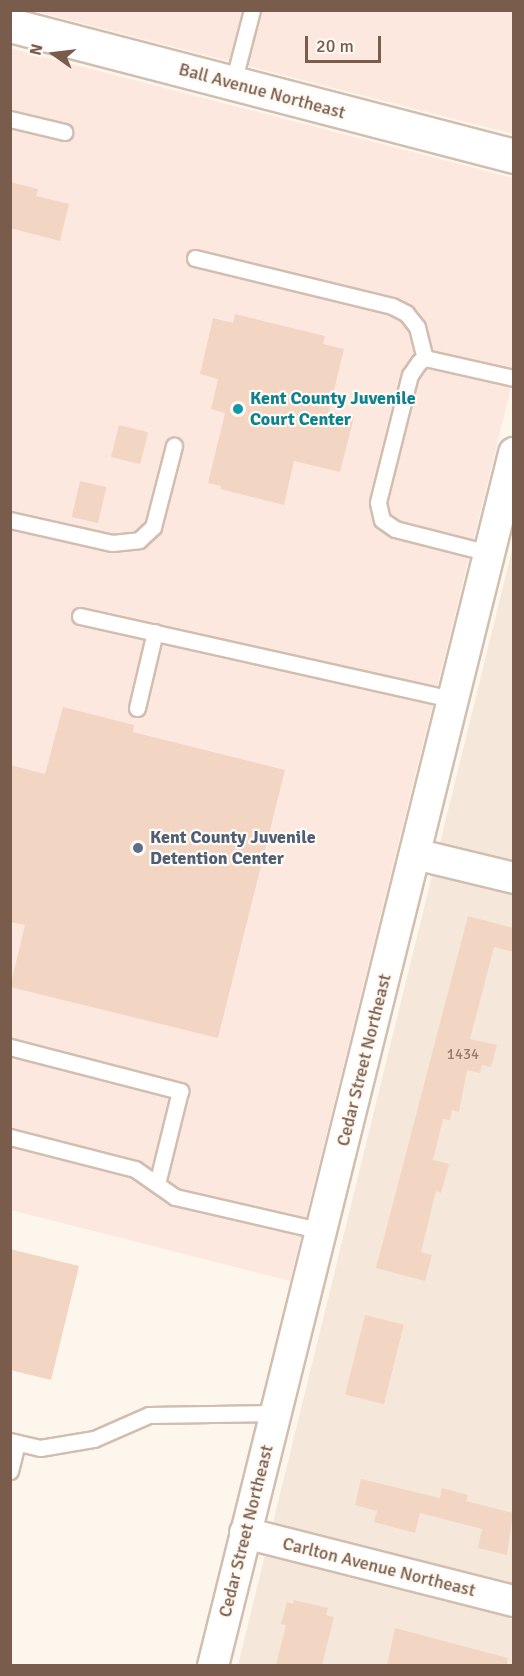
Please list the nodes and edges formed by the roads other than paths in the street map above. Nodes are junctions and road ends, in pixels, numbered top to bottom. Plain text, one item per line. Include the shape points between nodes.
1 (252, 10) edge
2 (10, 25) edge
3 (233, 83) junction
4 (10, 119) edge
5 (64, 132) dead end
6 (513, 156) edge
7 (195, 258) dead end
8 (425, 358) junction
9 (513, 378) edge
10 (174, 446) dead end
11 (513, 453) edge
12 (10, 520) edge
13 (489, 552) junction
14 (80, 616) dead end
15 (155, 632) junction
16 (452, 699) junction
17 (137, 708) dead end
18 (415, 854) junction
19 (513, 878) edge
20 (10, 1047) edge
21 (10, 1137) edge
22 (157, 1184) junction
23 (322, 1231) junction
24 (275, 1413) junction
25 (14, 1442) edge
26 (10, 1471) edge
27 (245, 1533) junction
28 (513, 1601) edge
29 (213, 1665) edge

1 - 3 lane
2 - 3 street, Ball Avenue Northeast
3 - 6 street, Ball Avenue Northeast
4 - 5 lane
7 - 8 lane via 392,306 406,313 417,327
8 - 9 lane
8 - 13 lane via 410,375 378,502 379,512 395,529
10 - 12 lane via 153,526 139,540 112,543
11 - 13 street, Cedar Street Northeast
13 - 16 street, Cedar Street Northeast
14 - 15 lane
15 - 16 lane
15 - 17 lane
16 - 18 street, Cedar Street Northeast
18 - 19 street
18 - 23 street, Cedar Street Northeast
20 - 22 lane via 180,1091
21 - 22 lane via 135,1169
22 - 23 lane via 175,1197
23 - 24 street, Cedar Street Northeast
24 - 25 lane via 149,1415 94,1439 40,1448
24 - 27 street, Cedar Street Northeast
25 - 26 lane
27 - 28 street, Carlton Avenue Northeast
27 - 29 street, Cedar Street Northeast

